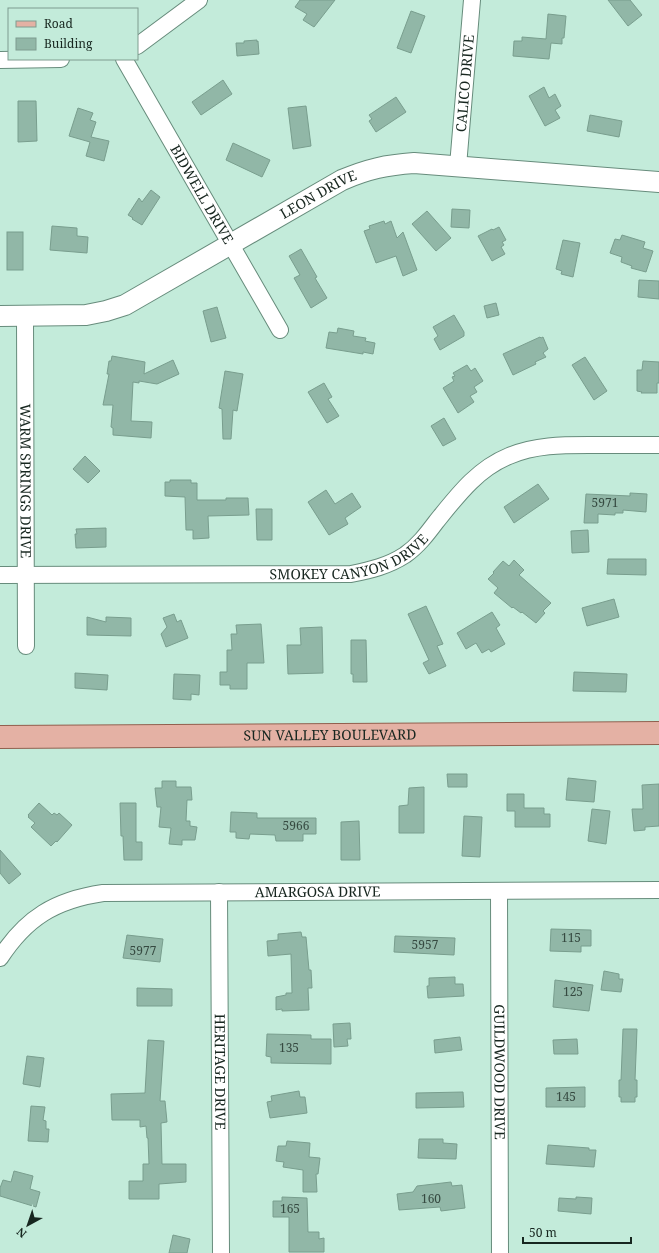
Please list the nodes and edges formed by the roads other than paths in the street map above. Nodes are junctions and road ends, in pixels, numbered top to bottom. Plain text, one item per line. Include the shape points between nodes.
1 (199, 0) edge
2 (472, 0) edge
3 (138, 45) edge
4 (125, 60) edge
5 (458, 166) junction
6 (659, 182) edge
7 (230, 244) junction
8 (0, 316) edge
9 (25, 316) junction
10 (280, 330) dead end
11 (659, 445) edge
12 (0, 575) edge
13 (26, 575) junction
14 (26, 646) dead end
15 (659, 733) edge
16 (0, 737) edge
17 (659, 890) edge
18 (498, 891) junction
19 (219, 892) junction
20 (0, 958) edge
21 (221, 1253) edge
22 (500, 1253) edge

1 - 3 street
2 - 5 street, CALICO DRIVE
4 - 7 street, BIDWELL DRIVE
5 - 6 street, LEON DRIVE
5 - 7 street, LEON DRIVE via 414,163 391,164 366,170 342,180
7 - 9 street, LEON DRIVE via 125,305 86,315
7 - 10 street, BIDWELL DRIVE
8 - 9 street, LEON DRIVE
9 - 13 street, WARM SPRINGS DRIVE
11 - 13 street, SMOKEY CANYON DRIVE via 549,446 528,449 508,456 470,482 421,541 406,554 370,571 343,574
12 - 13 street, SMOKEY CANYON DRIVE
13 - 14 street, WARM SPRINGS DRIVE
15 - 16 main road, SUN VALLEY BOULEVARD
17 - 18 street, AMARGOSA DRIVE
18 - 19 street, AMARGOSA DRIVE
18 - 22 street, GUILDWOOD DRIVE
19 - 20 street, AMARGOSA DRIVE via 103,893 64,902 44,912 26,926
19 - 21 street, HERITAGE DRIVE

